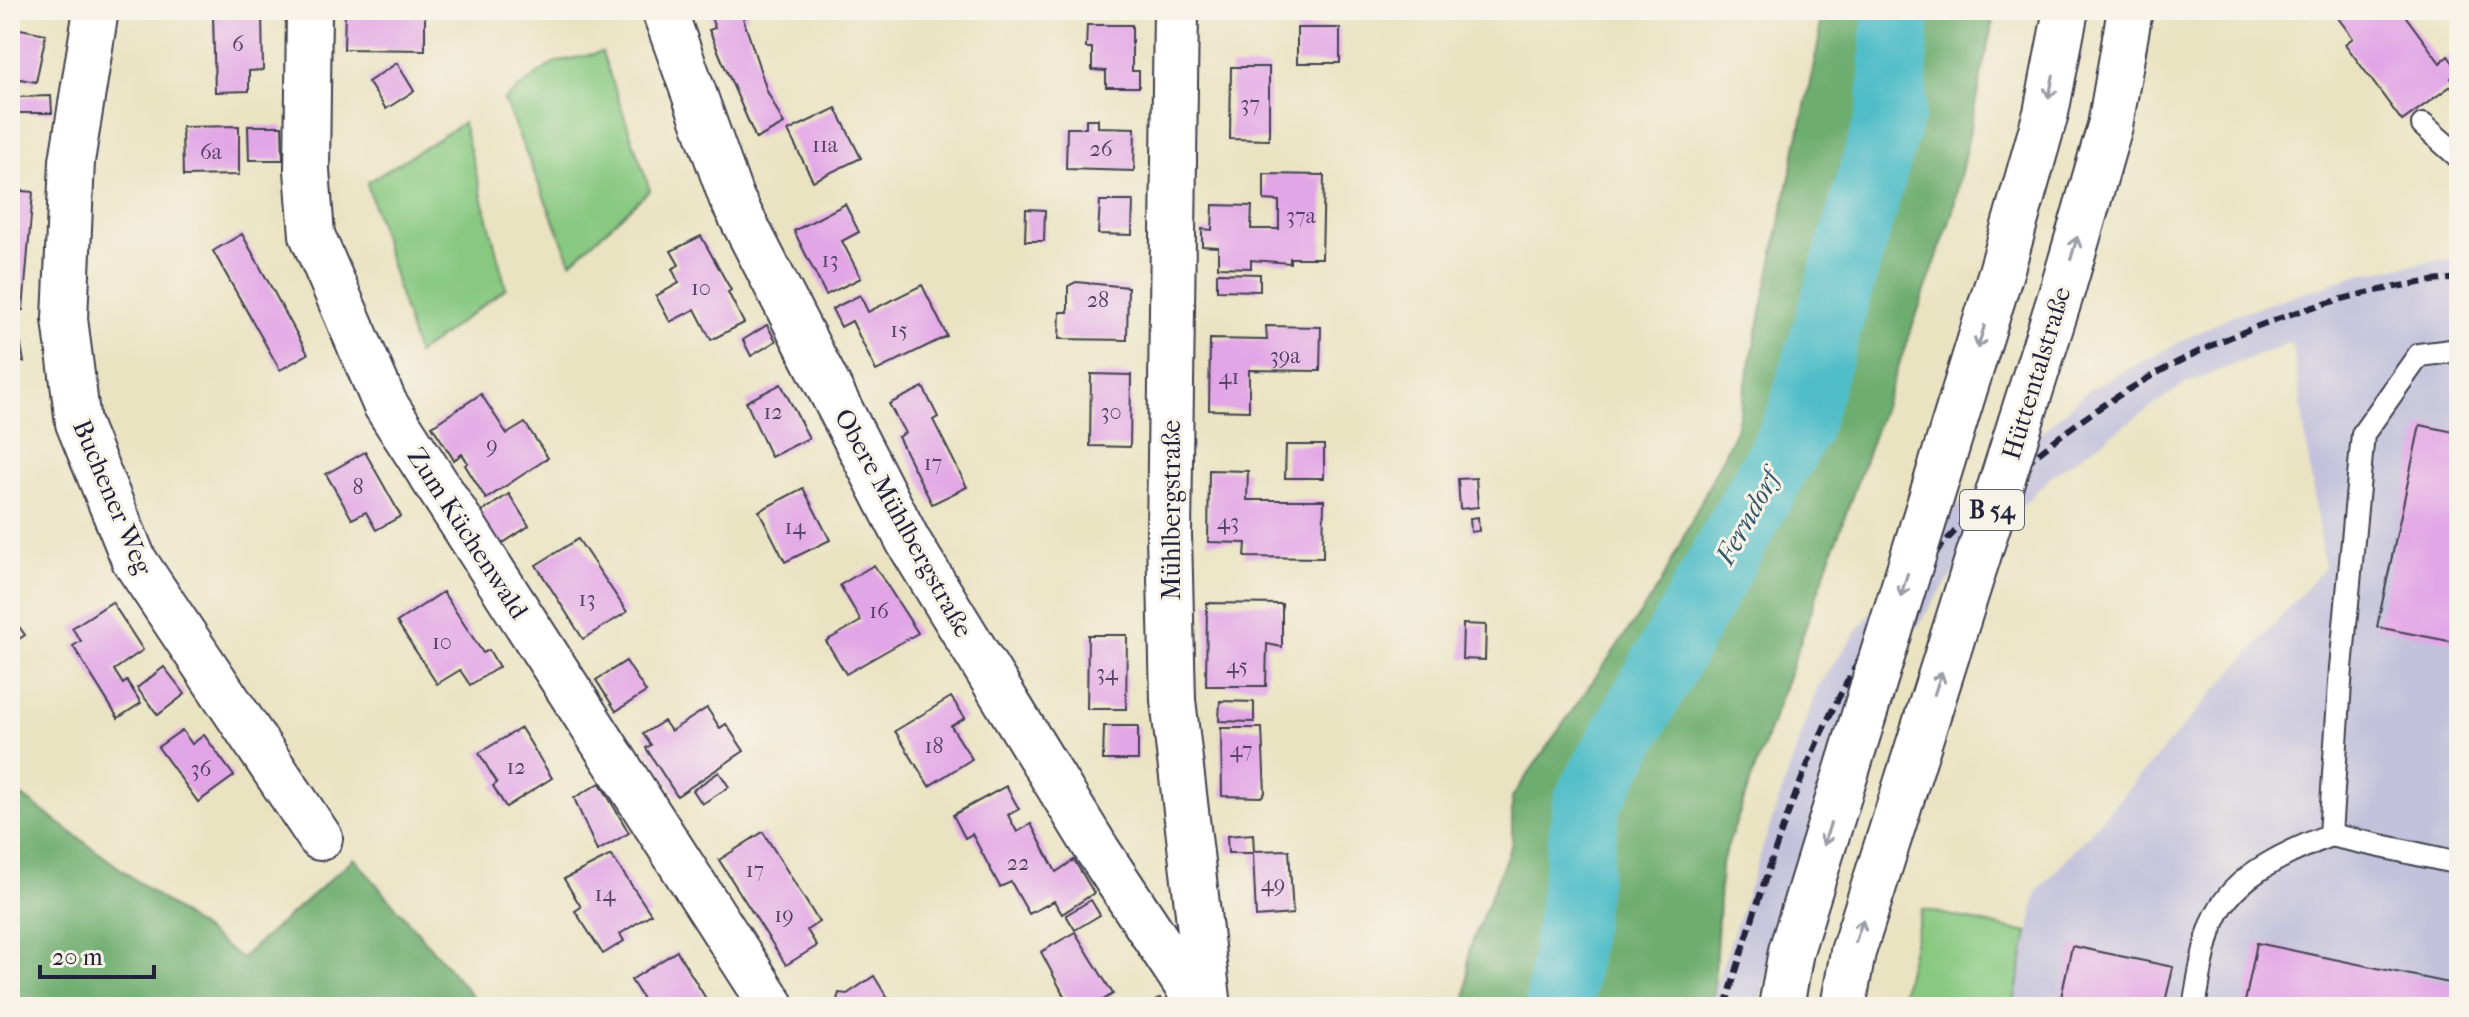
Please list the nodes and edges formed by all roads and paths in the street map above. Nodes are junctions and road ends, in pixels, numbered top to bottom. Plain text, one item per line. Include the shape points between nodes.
1 (96, 10) edge
2 (309, 10) edge
3 (664, 10) edge
4 (1176, 10) edge
5 (2066, 10) edge
6 (2130, 10) edge
7 (2423, 125) dead end
8 (2459, 157) edge
9 (2459, 350) edge
10 (2330, 835) junction
11 (320, 838) dead end
12 (2459, 863) edge
13 (773, 1007) edge
14 (1201, 1007) edge
15 (1209, 1007) edge
16 (1781, 1007) edge
17 (1843, 1007) edge
18 (2194, 1007) edge

1 - 11 main road, Buchener Weg via 71,177 65,319 78,423 134,560
2 - 13 main road, Zum Küchenwald via 307,170 312,235 385,404
3 - 14 main road, Obere Mühlbergstraße via 731,197 908,541 1098,851
4 - 15 main road, Mühlbergstraße via 1169,535 1173,700
5 -> 16 main road, B 54, bridge via 2046,113 2001,272 1791,951
17 -> 6 main road, Hüttentalstraße / B 54, bridge via 1853,952 2106,140
7 - 8 lane
9 - 10 lane via 2419,355 2363,434
10 - 12 lane
10 - 18 lane via 2278,857 2237,886 2211,925

